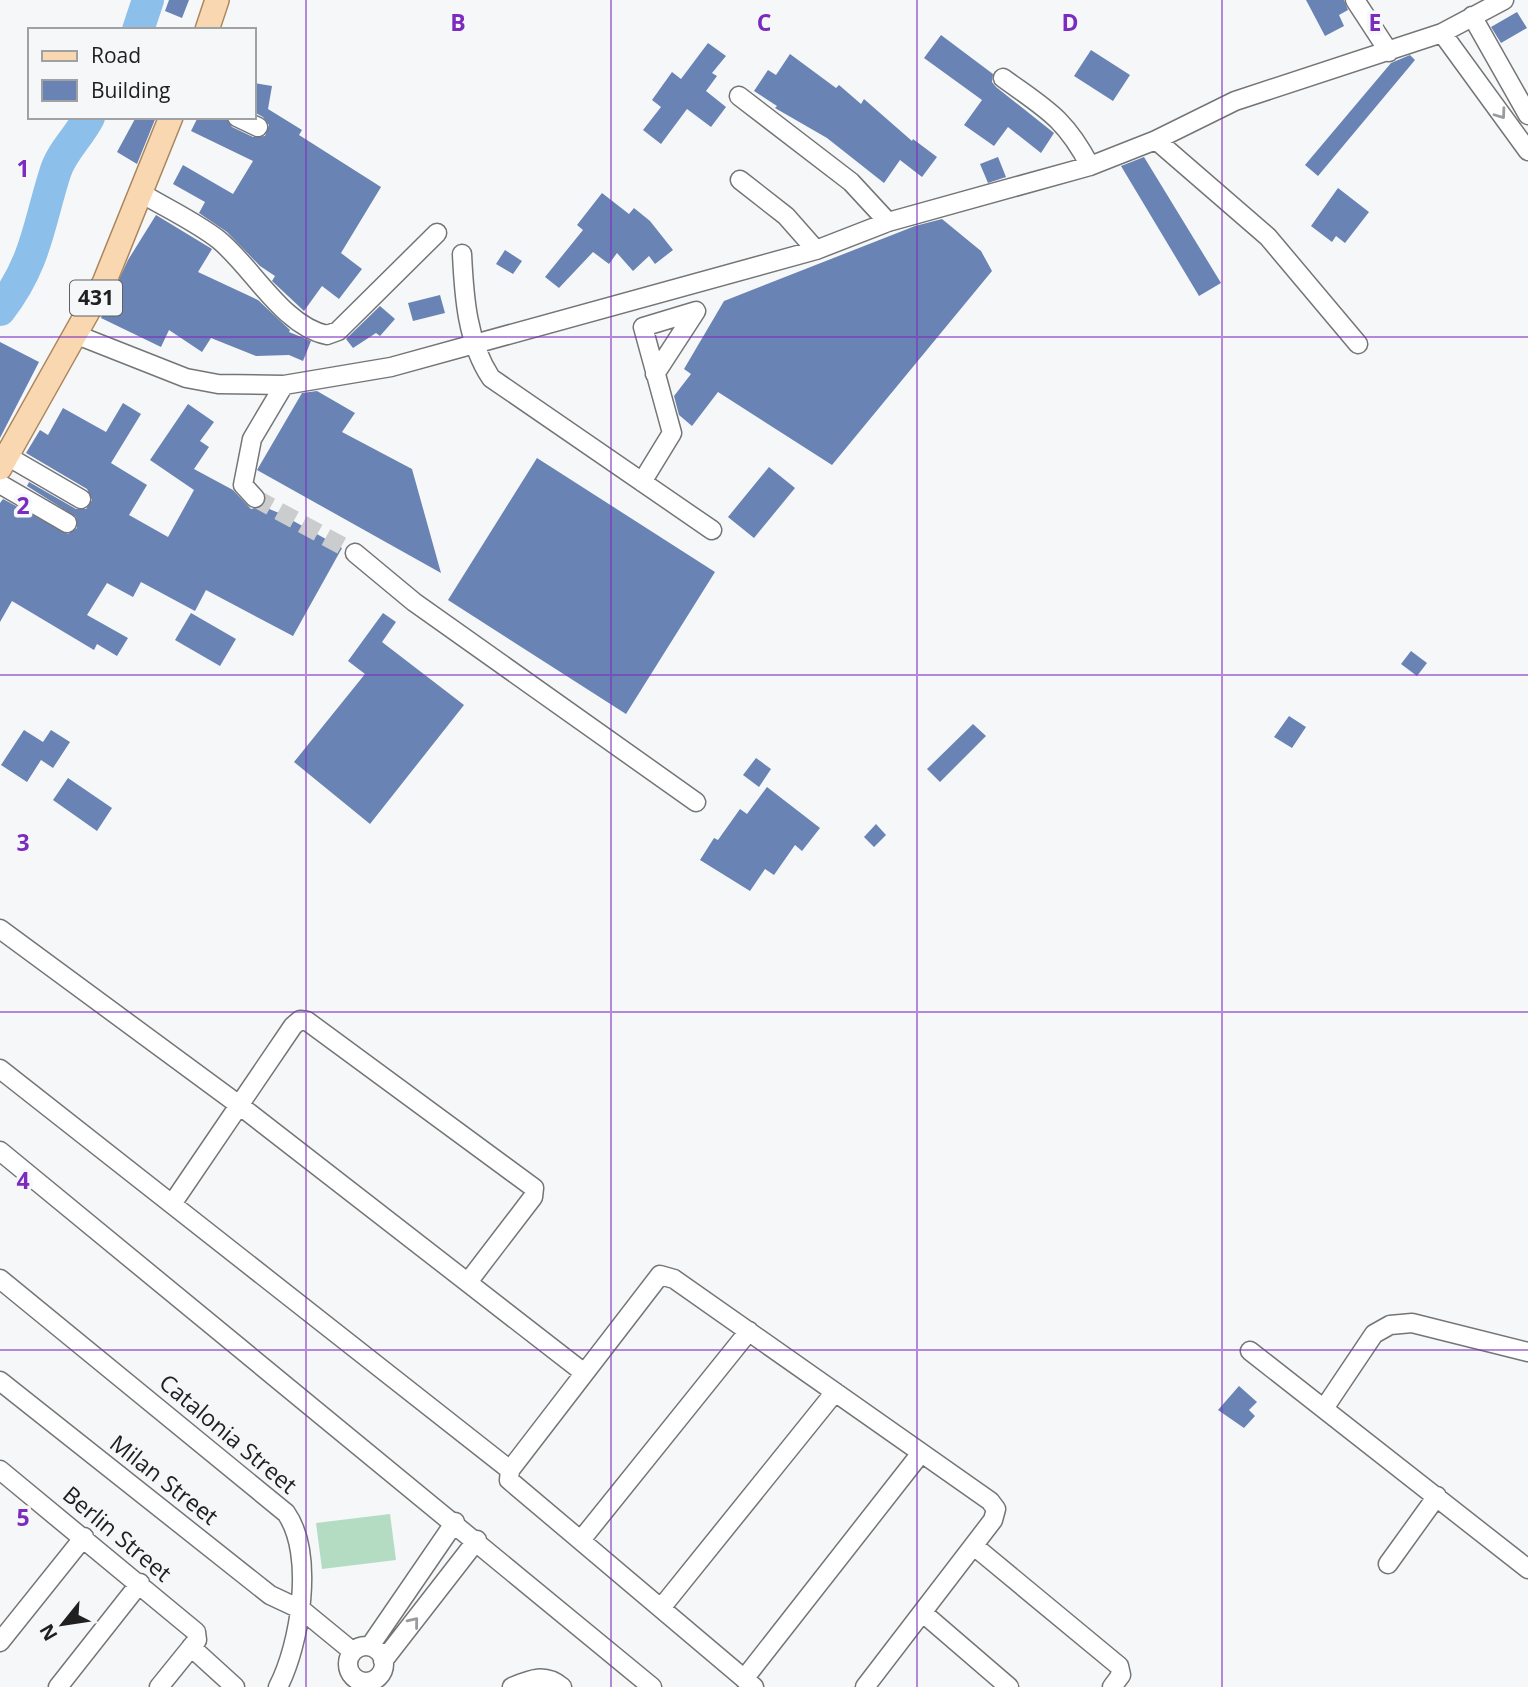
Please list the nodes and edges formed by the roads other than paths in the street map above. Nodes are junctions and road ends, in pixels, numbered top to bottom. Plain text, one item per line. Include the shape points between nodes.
1 (217, 0) edge
2 (1355, 0) edge
3 (1504, 0) edge
4 (1472, 16) junction
5 (208, 28) edge
6 (1442, 33) junction
7 (1389, 52) junction
8 (1003, 78) dead end
9 (739, 96) dead end
10 (1528, 116) edge
11 (170, 119) edge
12 (241, 119) edge
13 (258, 127) dead end
14 (1156, 140) junction
15 (1528, 151) edge
16 (1090, 166) junction
17 (740, 180) dead end
18 (141, 193) junction
19 (888, 222) junction
20 (438, 233) dead end
21 (816, 250) junction
22 (462, 254) dead end
23 (77, 335) junction
24 (475, 343) junction
25 (1358, 344) dead end
26 (655, 374) dead end
27 (284, 385) junction
28 (3, 462) edge
29 (642, 482) junction
30 (0, 484) edge
31 (255, 498) dead end
32 (81, 499) dead end
33 (67, 523) dead end
34 (712, 530) dead end
35 (355, 553) tunnel mouth
36 (696, 802) dead end
37 (0, 929) edge
38 (0, 1069) edge
39 (239, 1105) junction
40 (0, 1151) edge
41 (172, 1203) junction
42 (0, 1279) edge
43 (468, 1282) junction
44 (749, 1331) junction
45 (1250, 1351) dead end
46 (1528, 1352) edge
47 (583, 1372) junction
48 (0, 1381) edge
49 (835, 1392) junction
50 (1325, 1407) junction
51 (921, 1453) junction
52 (0, 1470) edge
53 (510, 1470) junction
54 (1437, 1496) junction
55 (454, 1522) junction
56 (84, 1537) junction
57 (477, 1540) junction
58 (581, 1540) junction
59 (974, 1546) junction
60 (436, 1550) junction
61 (1388, 1564) dead end
62 (458, 1566) junction
63 (1528, 1569) edge
64 (140, 1583) junction
65 (412, 1586) junction
66 (432, 1600) junction
67 (661, 1608) junction
68 (302, 1610) junction
69 (923, 1613) junction
70 (0, 1642) edge
71 (194, 1644) junction
72 (370, 1646) junction
73 (352, 1651) junction
74 (383, 1661) junction
75 (749, 1683) edge
76 (374, 1684) edge
77 (559, 1684) edge
78 (873, 1684) edge
79 (58, 1687) edge
80 (159, 1687) edge
81 (234, 1687) edge
82 (278, 1687) edge
83 (512, 1687) edge
84 (652, 1687) edge
85 (1009, 1687) edge
86 (1112, 1687) edge

1 - 5 main road
2 - 7 street
3 - 4 street
4 - 6 street
4 - 10 street
6 - 7 street
6 -> 15 street
7 - 14 street via 1236,101
8 - 16 street via 1074,134
9 - 19 street via 851,182
11 - 18 main road, 431
12 - 13 street
14 - 16 street
14 - 25 street via 1268,237
16 - 19 street
17 - 21 street via 786,216
18 - 20 street via 219,240 303,325 327,335 338,331
18 - 23 main road, 431
19 - 21 street
21 - 24 street
22 - 24 street via 464,296
23 - 27 street via 186,377 250,386
23 - 28 main road, 431
24 - 27 street via 391,367
24 - 29 street via 491,378
26 - 29 street via 671,433
27 - 31 street via 252,439 243,485
28 - 32 street
29 - 34 street
30 - 33 street
35 - 36 street via 414,602
37 - 39 street
38 - 41 street
39 - 41 street
39 - 43 street
39 - 43 street via 293,1026 307,1021 531,1186 533,1197
40 - 55 street
41 - 53 street
42 - 68 street, Catalonia Street via 286,1513 294,1528
43 - 47 street
44 - 47 street via 674,1279 660,1275
44 - 49 street
44 - 58 street
45 - 50 street
46 - 50 street via 1412,1322 1390,1325 1374,1334
47 - 53 street
48 - 68 street, Milan Street via 270,1595
49 - 51 street
49 - 67 street
50 - 54 street
51 - 59 street via 993,1505 996,1515
51 - 75 street
52 - 56 street, Berlin Street
53 - 58 street via 511,1483
54 - 61 street
54 - 63 street
55 - 57 street
55 - 60 street
56 - 64 street, Berlin Street
56 - 70 street
57 - 62 street
57 - 84 street
58 - 67 street
59 - 69 street
59 - 86 street via 1119,1666 1121,1675
60 - 62 street
60 - 65 street
62 - 66 street
64 - 71 street, Berlin Street via 196,1632
64 - 79 street
65 - 66 street
65 - 72 street
74 -> 66 street
67 - 75 street
68 - 73 street, Milan Street
68 - 82 street, Catalonia Street via 287,1670
69 - 78 street
69 - 85 street
71 - 80 street
71 - 81 street, Berlin Street
72 - 73 street
72 - 74 street
73 - 76 street via 348,1662 351,1674
74 - 76 street
77 - 83 street via 538,1677

